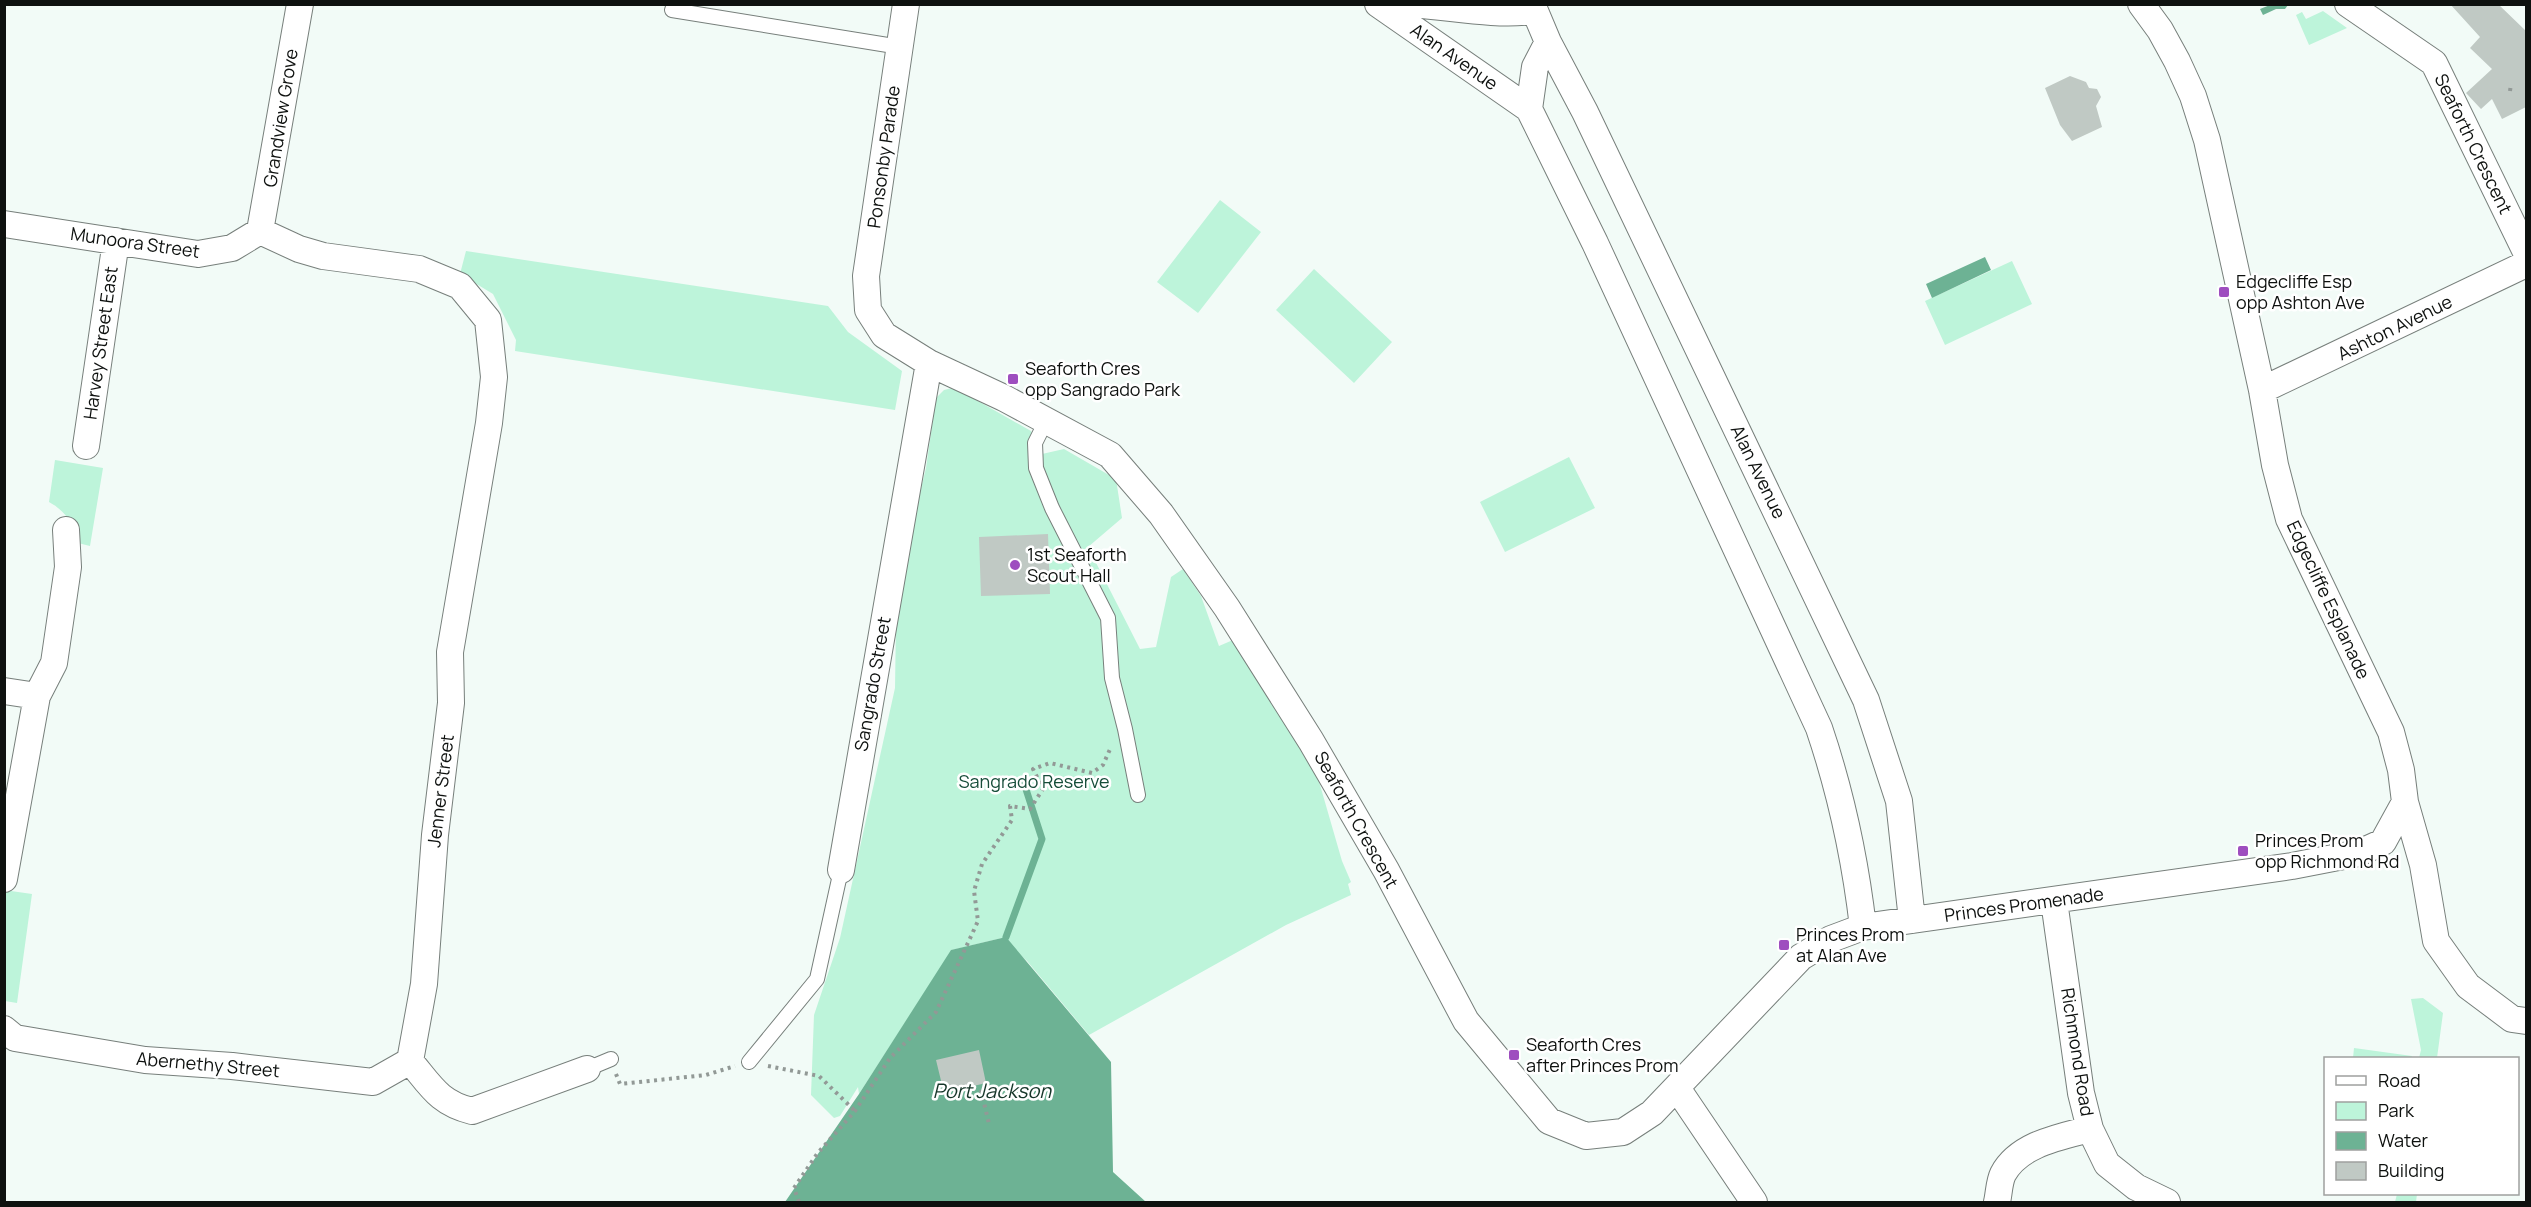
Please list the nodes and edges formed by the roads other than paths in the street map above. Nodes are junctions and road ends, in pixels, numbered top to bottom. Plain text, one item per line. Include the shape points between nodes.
1 (300, 4) edge
2 (906, 4) edge
3 (1378, 4) edge
4 (1411, 4) edge
5 (2141, 4) edge
6 (2348, 4) edge
7 (1533, 8) edge
8 (672, 10) dead end
9 (1548, 42) junction
10 (900, 46) junction
11 (1530, 109) junction
12 (4, 224) edge
13 (260, 231) junction
14 (116, 241) junction
15 (2526, 252) edge
16 (2526, 264) edge
17 (929, 363) junction
18 (2262, 390) junction
19 (1046, 421) junction
20 (86, 446) dead end
21 (66, 530) dead end
22 (4, 691) edge
23 (37, 696) junction
24 (1138, 795) dead end
25 (2405, 802) junction
26 (841, 870) joint
27 (4, 879) edge
28 (2054, 901) junction
29 (1912, 920) junction
30 (1863, 927) junction
31 (2526, 1022) edge
32 (4, 1029) edge
33 (611, 1059) road end
34 (410, 1061) junction
35 (749, 1062) road end
36 (587, 1069) joint
37 (1677, 1088) junction
38 (2090, 1129) junction
39 (1754, 1203) edge
40 (1997, 1203) edge
41 (2167, 1203) edge

1 - 13 street, Grandview Grove
2 - 10 street, Ponsonby Parade
3 - 11 street, Alan Avenue
4 - 7 street, Alan Avenue via 1493,12
5 - 18 street, Edgecliffe Esplanade via 2177,61 2203,129
6 - 15 street, Seaforth Crescent via 2434,63
7 - 9 street, Alan Avenue
8 - 10 lane
9 - 11 street via 1534,67
9 - 29 street, Alan Avenue via 1586,112 1866,700 1899,801
10 - 17 street, Ponsonby Parade via 866,276 868,310 884,335
11 - 30 street, Alan Avenue via 1819,728 1836,778 1855,862
12 - 14 street, Munoora Street
13 - 14 street, Munoora Street via 232,248 198,254
13 - 34 street, Jenner Street via 323,256 419,270 460,286 488,320 494,377 450,652 451,703 435,835 424,984
14 - 20 street, Harvey Street East
16 - 18 street, Ashton Avenue
17 - 19 street, Seaforth Crescent
17 - 26 street, Sangrado Street
18 - 25 street, Edgecliffe Esplanade via 2289,519 2391,732
19 - 24 lane via 1035,442 1036,468 1108,618 1112,678
19 - 37 street, Seaforth Crescent via 1110,455 1161,514 1227,608 1311,741 1386,870 1466,1021 1549,1121 1586,1136 1623,1132 1652,1113
21 - 23 street via 68,567 54,663
22 - 23 street
23 - 27 street
25 - 28 street, Princes Promenade via 2383,842 2359,853
25 - 31 street, Edgecliffe Esplanade via 2423,865 2436,941 2468,986 2512,1019
26 - 35 lane, Sangrado Street via 817,980
28 - 29 street, Princes Promenade
28 - 38 street, Richmond Road via 2081,1093
29 - 30 street, Princes Promenade
30 - 37 street, Princes Promenade via 1831,939 1801,957
32 - 34 street, Abernethy Street via 15,1038 144,1060 373,1082
33 - 36 lane
34 - 36 street via 440,1097 453,1106 472,1110
37 - 39 street
38 - 40 street via 2021,1153 2003,1174
38 - 41 street, Richmond Road via 2107,1164 2136,1187

